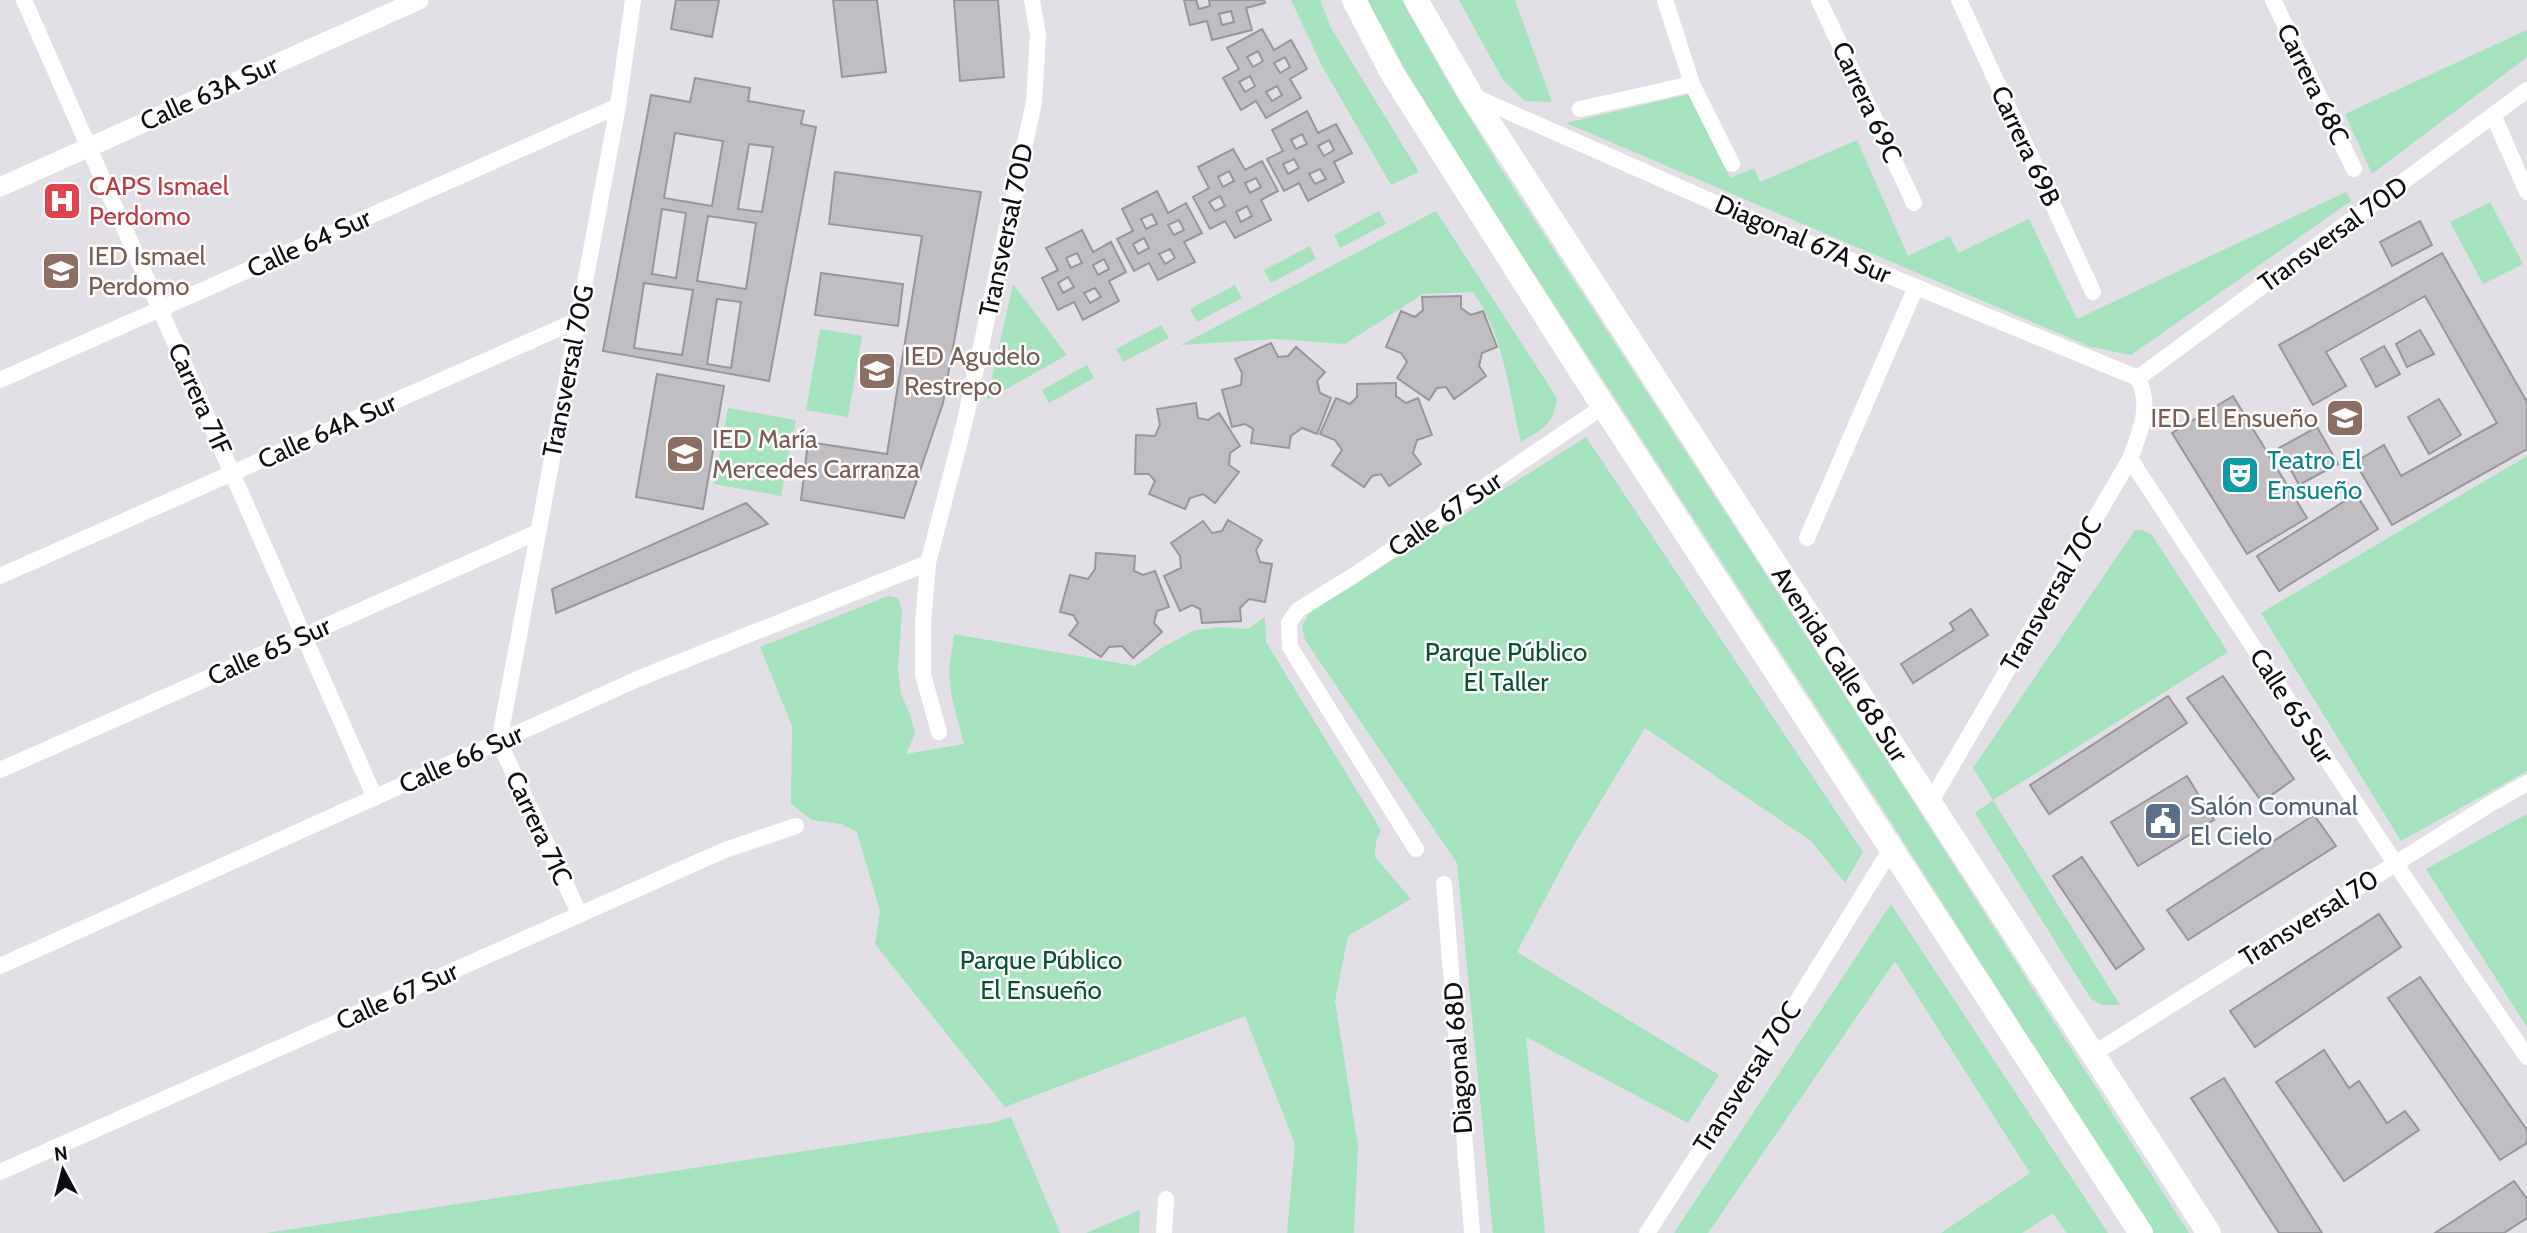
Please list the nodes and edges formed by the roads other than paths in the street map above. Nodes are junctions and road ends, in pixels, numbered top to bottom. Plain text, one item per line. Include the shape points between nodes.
1 (24, 0) edge
2 (419, 0) edge
3 (633, 0) edge
4 (1032, 0) edge
5 (1354, 0) edge
6 (1416, 0) edge
7 (1665, 0) edge
8 (1819, 0) edge
9 (1959, 0) edge
10 (2273, 0) edge
11 (1692, 84) junction
12 (2527, 90) edge
13 (1471, 95) junction
14 (618, 106) junction
15 (1580, 109) dead end
16 (2493, 115) junction
17 (89, 147) junction
18 (1732, 164) dead end
19 (2354, 169) dead end
20 (0, 187) edge
21 (2527, 192) edge
22 (1914, 203) dead end
23 (1916, 287) junction
24 (2093, 292) dead end
25 (160, 309) junction
26 (578, 320) junction
27 (2137, 378) junction
28 (0, 380) edge
29 (1604, 406) junction
30 (2130, 459) junction
31 (232, 473) junction
32 (538, 531) junction
33 (1807, 538) dead end
34 (928, 563) junction
35 (0, 576) edge
36 (304, 635) junction
37 (939, 732) dead end
38 (499, 742) junction
39 (0, 770) edge
40 (2527, 783) edge
41 (375, 798) junction
42 (1930, 803) junction
43 (796, 826) dead end
44 (1416, 849) dead end
45 (1891, 849) junction
46 (2395, 863) junction
47 (1444, 884) dead end
48 (580, 915) junction
49 (0, 967) edge
50 (2093, 1054) junction
51 (2527, 1056) edge
52 (0, 1172) edge
53 (1166, 1199) dead end
54 (1164, 1233) edge
55 (1472, 1233) edge
56 (1647, 1233) edge
57 (2141, 1233) edge
58 (2209, 1233) edge

1 - 17 street, Carrera 71F
2 - 17 street, Calle 63A Sur
3 - 14 street, Transversal 70G
4 - 34 street, Transversal 70D via 1038,35 1034,102 964,425
5 - 29 main road via 1392,73
6 - 13 main road, Avenida Calle 68 Sur
7 - 11 street
8 - 22 street, Carrera 69C
9 - 24 street, Carrera 69B
10 - 19 street, Carrera 68C
11 - 15 street
11 - 18 street
12 - 16 street, Transversal 70D
13 - 23 street, Diagonal 67A Sur
13 - 42 main road, Avenida Calle 68 Sur
14 - 25 street, Calle 64 Sur
14 - 26 street, Transversal 70G
16 - 21 street
16 - 27 street, Transversal 70D
17 - 20 street, Calle 63A Sur
17 - 25 street, Carrera 71F
23 - 27 street, Diagonal 67A Sur
23 - 33 street
25 - 28 street, Calle 64 Sur
25 - 31 street, Carrera 71F
26 - 31 street, Calle 64A Sur
26 - 32 street, Transversal 70G
27 - 30 street, Transversal 70C via 2145,417
29 - 44 street, Calle 67 Sur via 1298,610 1289,623 1290,647
29 - 45 main road
30 - 42 street, Transversal 70C
30 - 46 street, Calle 65 Sur
31 - 35 street, Calle 64A Sur
31 - 36 street, Carrera 71F
32 - 36 street, Calle 65 Sur
32 - 38 street, Transversal 70G
34 - 37 street, Transversal 70D via 923,674
34 - 38 street, Calle 66 Sur via 640,678
36 - 39 street, Calle 65 Sur
36 - 41 street, Carrera 71F
38 - 41 street, Calle 66 Sur
38 - 48 street, Carrera 71C
40 - 46 street, Transversal 70
41 - 49 street, Calle 66 Sur
42 - 50 main road, Avenida Calle 68 Sur
43 - 48 street, Calle 67 Sur via 725,850
45 - 56 street, Transversal 70C
45 - 57 main road
46 - 50 street, Transversal 70
46 - 51 street, Calle 65 Sur
47 - 55 street, Diagonal 68D
48 - 52 street, Calle 67 Sur
50 - 58 main road, Avenida Calle 68 Sur
53 - 54 street

